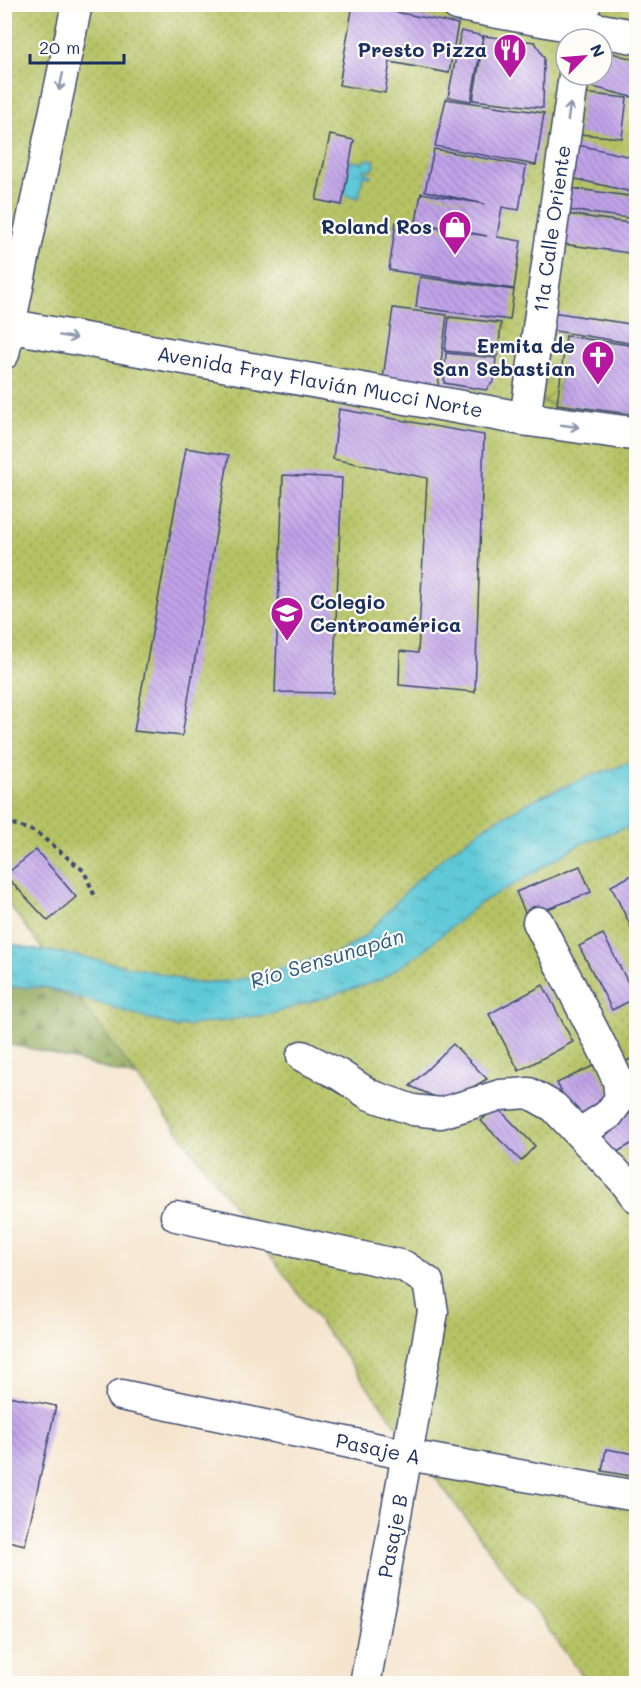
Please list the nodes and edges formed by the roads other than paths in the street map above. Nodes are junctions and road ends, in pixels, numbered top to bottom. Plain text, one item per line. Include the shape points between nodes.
1 (77, 4) edge
2 (458, 4) edge
3 (583, 24) edge
4 (636, 37) edge
5 (572, 87) edge
6 (6, 335) edge
7 (525, 419) junction
8 (636, 434) edge
9 (538, 922) dead end
10 (302, 1056) dead end
11 (580, 1133) junction
12 (636, 1197) edge
13 (176, 1216) dead end
14 (122, 1395) dead end
15 (408, 1455) junction
16 (636, 1496) edge
17 (365, 1683) edge

1 -> 6 street
2 - 3 main road
3 - 4 main road
7 -> 5 street, 11a Calle Oriente
6 -> 7 main road, Avenida Fray Flavián Mucci Norte
7 -> 8 main road, Avenida Fray Flavián Mucci Norte
9 - 11 street via 618,1081 620,1100 608,1115
10 - 11 street via 340,1074 370,1095 413,1110 441,1113 500,1095 529,1093 554,1107
11 - 12 street
13 - 15 street, Pasaje B via 404,1266 428,1282 433,1312
14 - 15 street, Pasaje A
15 - 16 street, Pasaje A
15 - 17 street, Pasaje B

